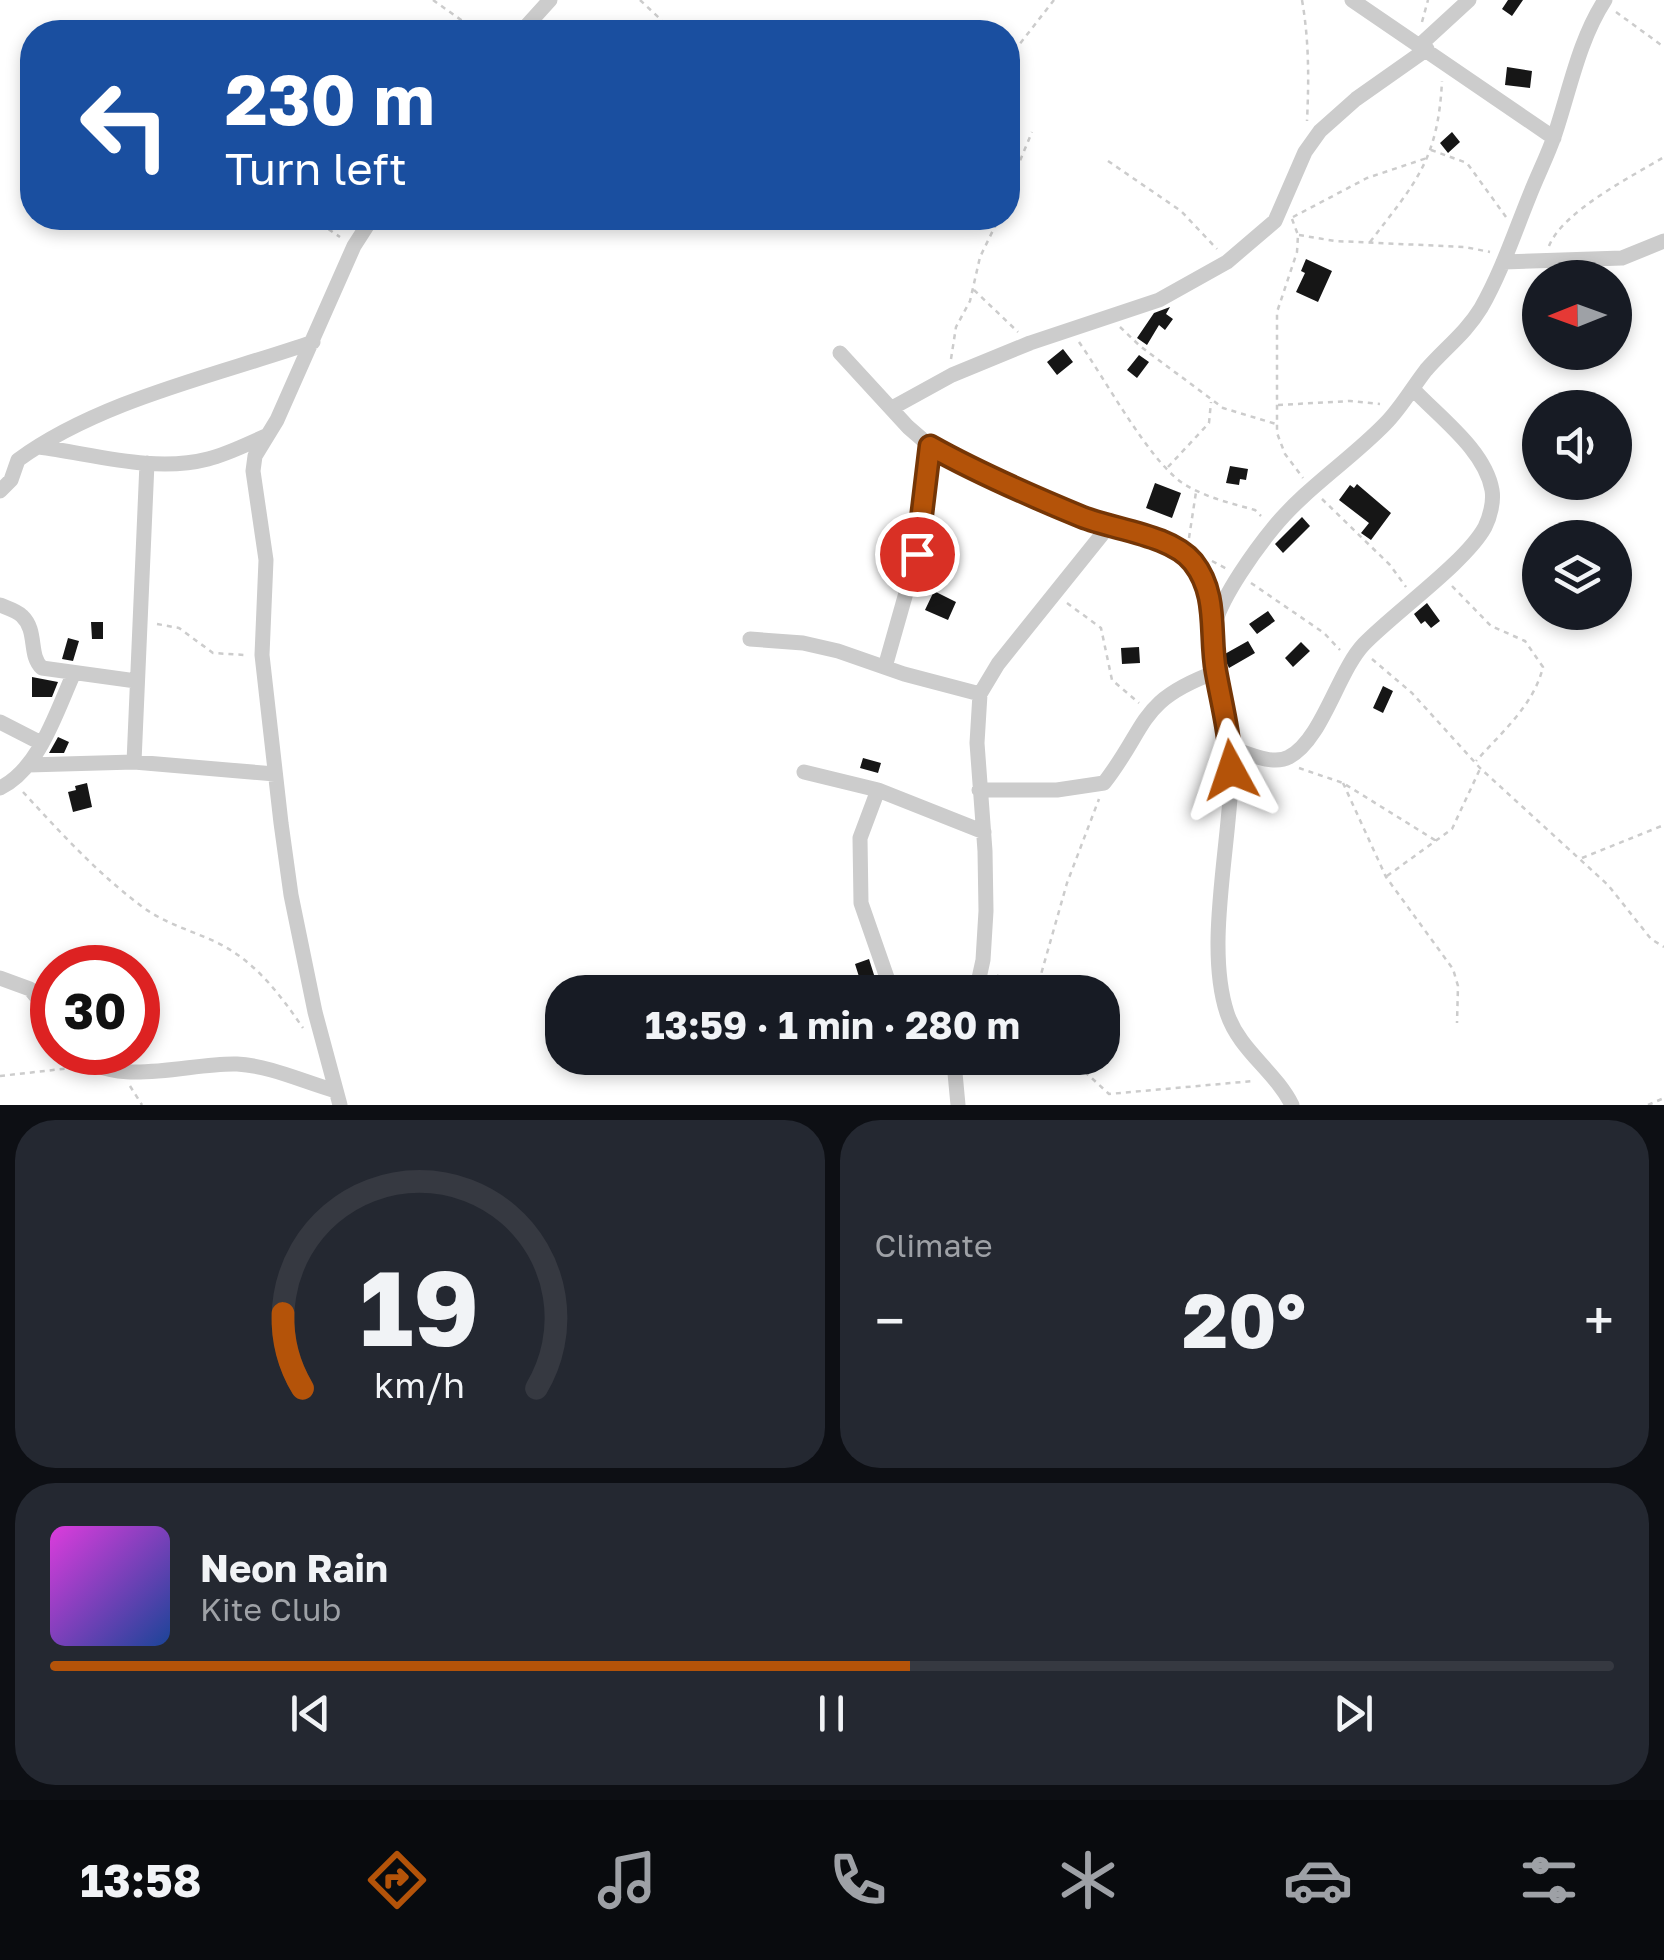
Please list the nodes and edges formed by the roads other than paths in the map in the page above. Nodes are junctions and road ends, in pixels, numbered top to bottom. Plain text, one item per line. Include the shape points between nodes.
1 (550, 0) edge
2 (1352, 0) edge
3 (1468, 0) edge
4 (1583, 0) edge
5 (1603, 4) edge
6 (532, 20) edge
7 (1423, 47) junction
8 (1554, 138) junction
9 (364, 230) edge
10 (1664, 241) edge
11 (1504, 260) junction
12 (314, 342) junction
13 (840, 352) dead end
14 (1413, 389) junction
15 (892, 408) junction
16 (266, 436) junction
17 (39, 446) junction
18 (930, 446) junction
19 (147, 463) junction
20 (0, 491) edge
21 (1108, 527) junction
22 (0, 604) edge
23 (1214, 624) junction
24 (750, 639) dead end
25 (885, 667) junction
26 (1216, 672) junction
27 (73, 675) junction
28 (136, 681) junction
29 (980, 694) junction
30 (0, 722) edge
31 (41, 743) junction
32 (1230, 748) junction
33 (134, 762) junction
34 (28, 764) junction
35 (804, 772) dead end
36 (275, 774) junction
37 (6, 785) edge
38 (878, 790) junction
39 (979, 790) junction
40 (984, 832) junction
41 (886, 975) edge
42 (980, 975) edge
43 (0, 978) edge
44 (30, 990) edge
45 (160, 1069) edge
46 (955, 1075) edge
47 (338, 1098) edge
48 (958, 1105) edge
49 (1292, 1105) edge

1 - 6 street
2 - 7 street
3 - 7 street
4 - 5 street
5 - 8 street
7 - 8 street
7 - 15 street via 1320,131 1275,222 1227,262 1159,300 1030,343
8 - 11 street
9 - 12 street
10 - 11 street via 1622,258
11 - 14 street via 1480,310
12 - 16 street
12 - 17 street via 142,398
13 - 15 street
14 - 23 street via 1384,425 1274,527
14 - 32 street via 1478,457 1492,490 1485,528 1355,656 1299,750 1279,761
15 - 18 street
16 - 19 street via 209,459
16 - 36 street via 253,472 266,560 262,655
17 - 19 street
17 - 20 street via 18,460
18 - 21 street
18 - 25 street via 917,554
19 - 28 street
21 - 23 street via 1154,537 1192,560
21 - 29 street
22 - 27 street via 32,630 37,664
23 - 26 street
24 - 25 street via 838,650
25 - 29 street
26 - 32 street
26 - 39 street via 1167,693 1148,711 1104,783
27 - 28 street
27 - 31 street
28 - 33 street
29 - 39 street
30 - 31 street
31 - 34 street
32 - 49 street via 1221,993 1245,1046
33 - 34 street
33 - 36 street
34 - 37 street
35 - 38 street
36 - 47 street via 291,895
38 - 40 street
38 - 41 street via 860,838 861,903
39 - 40 street
40 - 42 street
43 - 44 street
45 - 47 street via 264,1067
46 - 48 street

